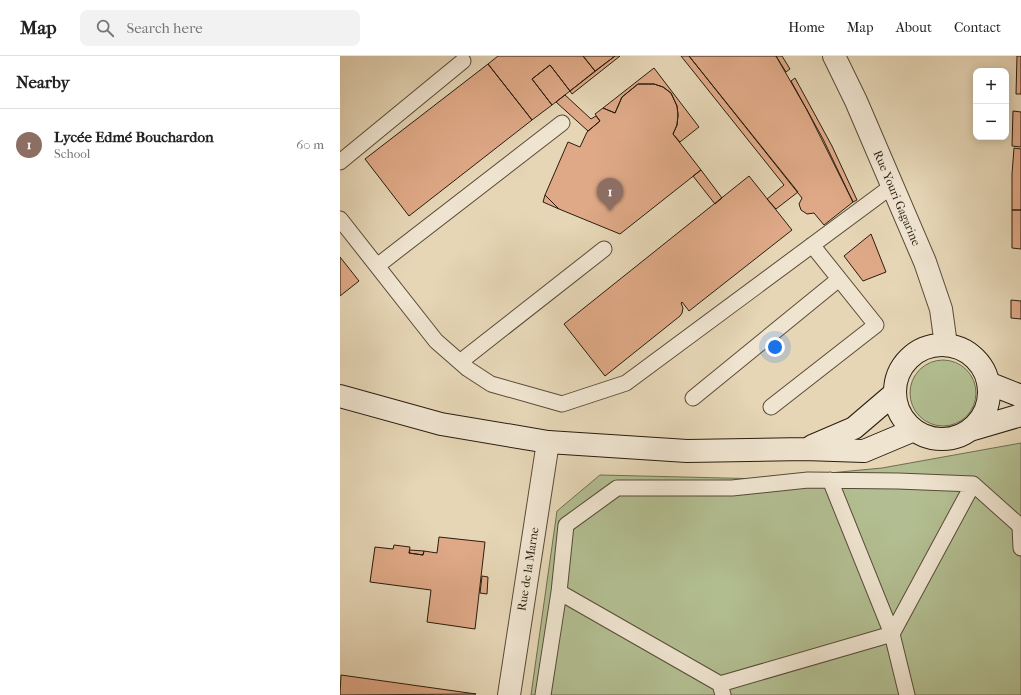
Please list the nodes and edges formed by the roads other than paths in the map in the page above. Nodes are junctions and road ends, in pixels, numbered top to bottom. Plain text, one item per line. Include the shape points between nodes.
1 (837, 57) edge
2 (464, 61) dead end
3 (562, 123) dead end
4 (340, 162) edge
5 (892, 186) junction
6 (340, 219) edge
7 (812, 245) junction
8 (604, 249) dead end
9 (377, 266) junction
10 (839, 280) junction
11 (946, 345) junction
12 (460, 362) junction
13 (988, 383) junction
14 (895, 393) junction
15 (340, 396) edge
16 (1021, 396) edge
17 (693, 398) dead end
18 (771, 407) dead end
19 (1021, 415) edge
20 (914, 430) junction
21 (970, 430) junction
22 (548, 442) junction
23 (805, 449) junction
24 (830, 480) junction
25 (973, 484) junction
26 (1021, 548) edge
27 (559, 592) junction
28 (892, 634) junction
29 (722, 690) edge
30 (509, 695) edge
31 (543, 695) edge
32 (907, 695) edge

1 - 5 street, Rue Youri Gagarine
2 - 4 lane
3 - 9 lane
5 - 7 lane
5 - 11 street, Rue Youri Gagarine via 925,262 941,309
6 - 9 lane
7 - 10 lane
7 - 12 lane via 626,383 562,404 491,384
8 - 12 lane
9 - 12 lane via 436,342
10 - 17 lane
10 - 18 lane via 876,325
11 - 13 street via 973,356 983,368
11 - 14 street via 920,350 910,358 901,368 896,380
13 - 16 street
13 - 21 street via 986,409
14 - 20 street via 900,414
14 - 23 street via 854,428
15 - 22 street via 441,424
19 - 21 street
20 - 21 street via 942,439
20 - 23 street via 864,451
22 - 23 street via 687,451
22 - 30 street, Rue de la Marne
24 - 25 lane
24 - 27 lane via 732,488 617,488 566,525
24 - 28 lane
25 - 26 lane via 1020,526
25 - 28 lane
27 - 29 lane
27 - 31 lane
28 - 29 lane
28 - 32 lane

